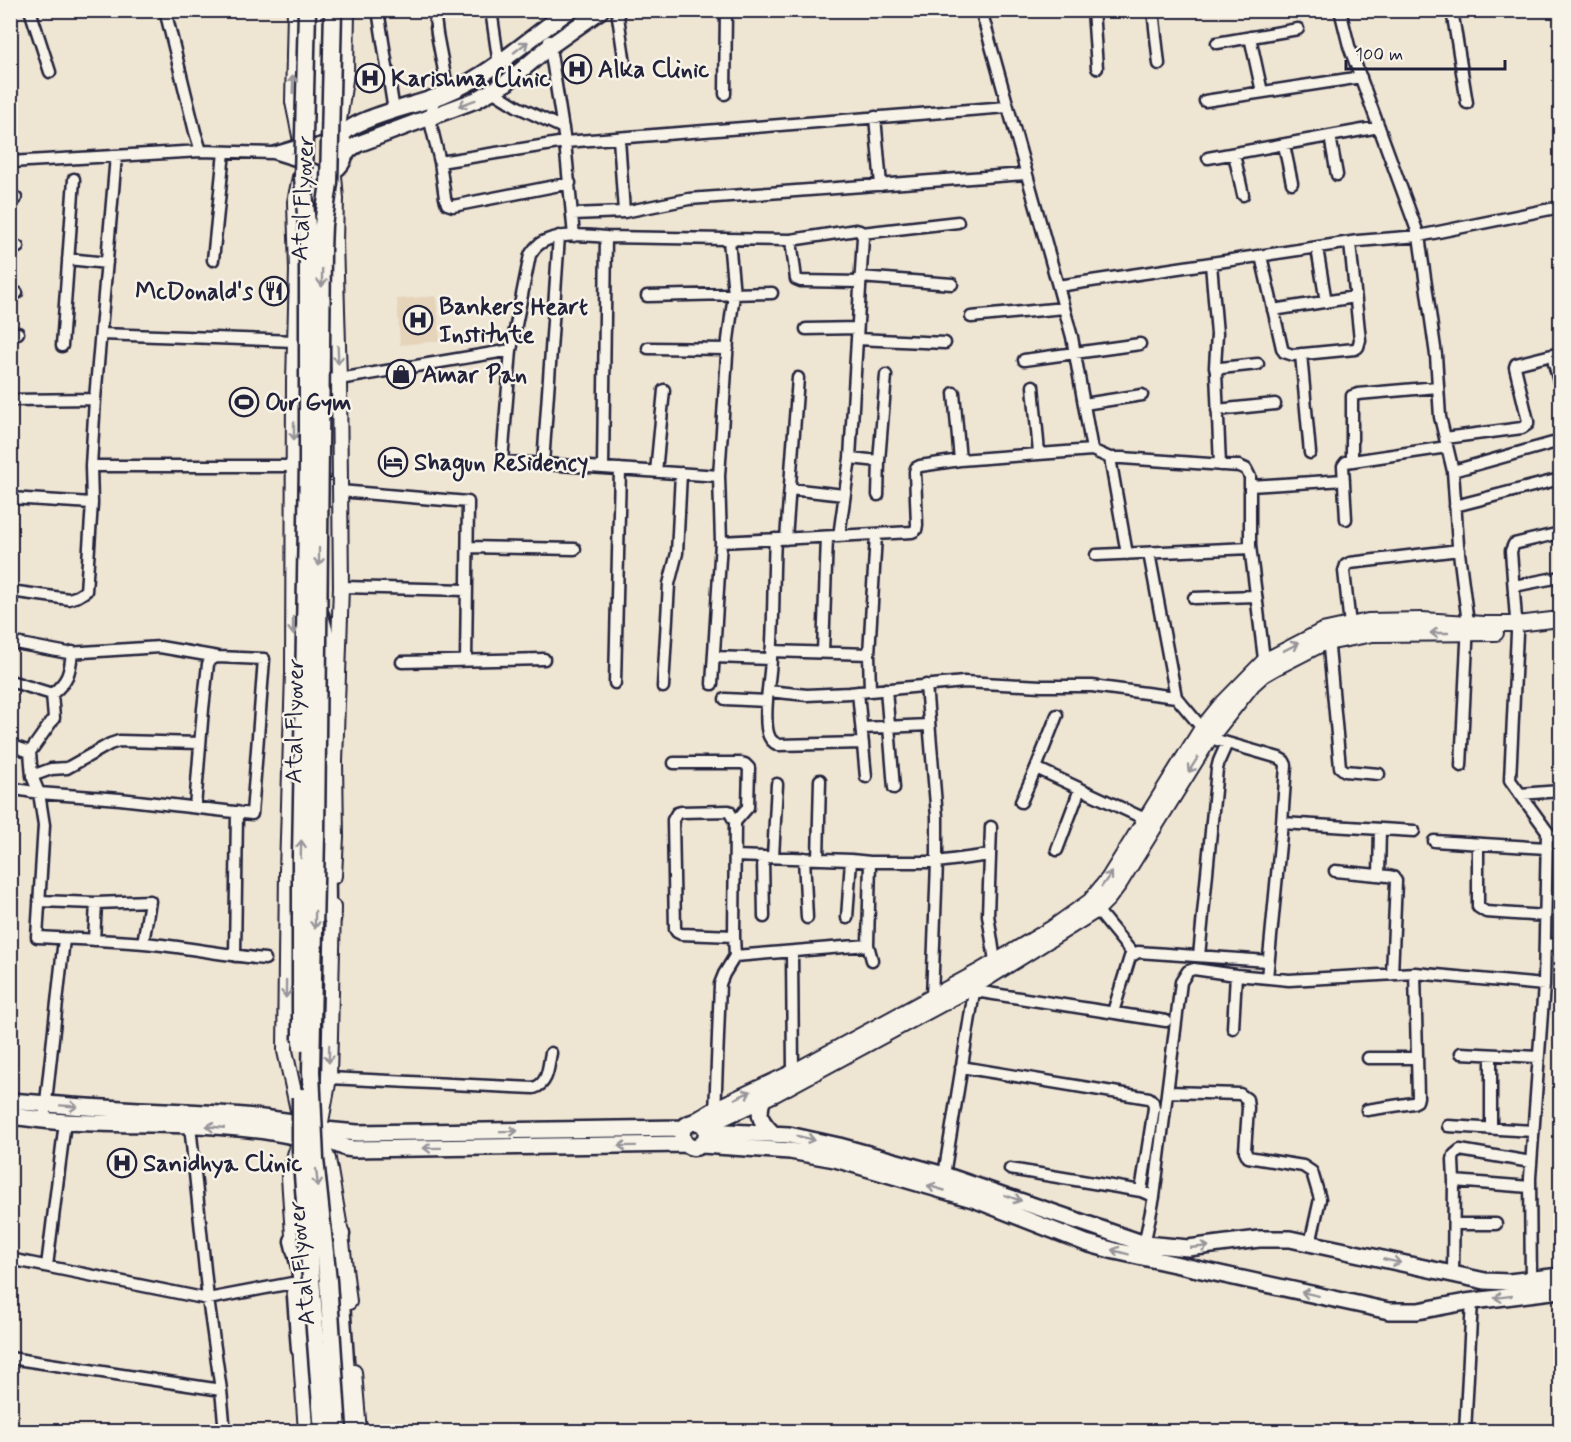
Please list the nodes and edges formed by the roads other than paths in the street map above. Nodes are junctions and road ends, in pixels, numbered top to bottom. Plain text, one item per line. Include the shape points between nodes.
1 (30, 10) edge
2 (165, 10) edge
3 (295, 10) edge
4 (307, 10) edge
5 (316, 10) edge
6 (323, 10) edge
7 (333, 10) edge
8 (346, 10) edge
9 (378, 10) edge
10 (434, 10) edge
11 (491, 10) edge
12 (570, 10) edge
13 (600, 10) edge
14 (617, 10) edge
15 (726, 10) edge
16 (981, 10) edge
17 (1093, 10) edge
18 (1153, 10) edge
19 (1340, 10) edge
20 (1452, 10) edge
21 (550, 20) edge
22 (1298, 29) dead end
23 (1250, 37) junction
24 (1217, 43) dead end
25 (550, 46) junction
26 (1159, 64) dead end
27 (498, 65) junction
28 (1097, 68) dead end
29 (626, 71) dead end
30 (50, 72) dead end
31 (1361, 77) junction
32 (492, 91) junction
33 (1262, 92) junction
34 (725, 94) dead end
35 (442, 95) junction
36 (1205, 101) dead end
37 (1467, 103) dead end
38 (1007, 106) junction
39 (394, 111) junction
40 (429, 117) junction
41 (875, 117) junction
42 (1379, 127) junction
43 (563, 128) junction
44 (317, 129) junction
45 (339, 136) junction
46 (1330, 136) junction
47 (619, 138) junction
48 (565, 142) junction
49 (300, 143) junction
50 (1284, 145) junction
51 (201, 151) junction
52 (224, 152) junction
53 (273, 153) junction
54 (1234, 154) junction
55 (116, 156) junction
56 (344, 156) junction
57 (1208, 159) dead end
58 (10, 162) edge
59 (302, 162) junction
60 (440, 162) junction
61 (334, 171) junction
62 (1026, 174) junction
63 (1337, 175) dead end
64 (74, 180) dead end
65 (570, 183) junction
66 (1292, 183) dead end
67 (881, 185) junction
68 (1243, 195) dead end
69 (1560, 207) edge
70 (624, 212) junction
71 (572, 214) junction
72 (958, 222) dead end
73 (862, 233) junction
74 (559, 236) junction
75 (574, 236) junction
76 (1419, 236) junction
77 (606, 237) junction
78 (729, 240) junction
79 (791, 240) junction
80 (1350, 243) junction
81 (1317, 248) junction
82 (1261, 256) junction
83 (68, 259) junction
84 (213, 260) dead end
85 (107, 263) junction
86 (1211, 264) junction
87 (860, 279) junction
88 (952, 284) dead end
89 (1058, 286) junction
90 (772, 292) dead end
91 (734, 294) junction
92 (648, 296) dead end
93 (1355, 297) junction
94 (1326, 302) junction
95 (1064, 308) junction
96 (1273, 310) junction
97 (971, 316) dead end
98 (806, 329) dead end
99 (857, 333) junction
100 (101, 334) junction
101 (295, 341) junction
102 (945, 343) dead end
103 (1140, 344) dead end
104 (62, 346) dead end
105 (648, 348) dead end
106 (728, 349) junction
107 (511, 350) junction
108 (1075, 352) junction
109 (1302, 354) junction
110 (1556, 355) edge
111 (1024, 360) dead end
112 (1258, 364) dead end
113 (1216, 372) junction
114 (886, 375) dead end
115 (798, 378) dead end
116 (339, 379) junction
117 (294, 381) junction
118 (1560, 385) edge
119 (1033, 386) dead end
120 (1438, 387) junction
121 (664, 390) dead end
122 (954, 393) dead end
123 (1142, 395) dead end
124 (95, 399) junction
125 (10, 400) edge
126 (1084, 404) junction
127 (1275, 404) dead end
128 (1217, 410) junction
129 (1560, 441) edge
130 (1446, 443) junction
131 (1092, 450) junction
132 (1039, 453) junction
133 (1310, 453) dead end
134 (850, 458) junction
135 (1110, 458) junction
136 (960, 460) junction
137 (1352, 460) junction
138 (879, 461) junction
139 (543, 464) junction
140 (1220, 465) junction
141 (92, 466) junction
142 (294, 466) junction
143 (603, 468) junction
144 (620, 469) junction
145 (1453, 471) junction
146 (656, 472) junction
147 (681, 473) junction
148 (719, 476) junction
149 (1560, 479) edge
150 (1344, 480) junction
151 (1250, 486) junction
152 (790, 489) junction
153 (340, 491) junction
154 (844, 495) junction
155 (878, 495) dead end
156 (10, 498) edge
157 (92, 503) junction
158 (1455, 506) junction
159 (1346, 519) dead end
160 (1560, 533) edge
161 (876, 535) junction
162 (833, 537) junction
163 (780, 539) junction
164 (721, 542) junction
165 (468, 547) junction
166 (1250, 548) junction
167 (575, 549) dead end
168 (1459, 550) junction
169 (1149, 553) junction
170 (1127, 554) junction
171 (1095, 555) dead end
172 (1560, 577) edge
173 (1514, 586) junction
174 (341, 587) junction
175 (467, 590) junction
176 (10, 591) edge
177 (1256, 596) junction
178 (1194, 598) dead end
179 (319, 611) junction
180 (1560, 619) edge
181 (1350, 625) junction
182 (1468, 628) junction
183 (1560, 628) edge
184 (1517, 629) junction
185 (1328, 637) junction
186 (10, 642) edge
187 (72, 652) junction
188 (823, 652) junction
189 (869, 654) junction
190 (771, 655) junction
191 (218, 657) junction
192 (714, 657) junction
193 (544, 659) dead end
194 (466, 661) junction
195 (402, 662) dead end
196 (1265, 667) junction
197 (10, 681) edge
198 (615, 683) dead end
199 (712, 684) dead end
200 (926, 685) junction
201 (663, 687) dead end
202 (886, 689) junction
203 (864, 691) junction
204 (52, 694) junction
205 (767, 696) junction
206 (1176, 697) junction
207 (725, 699) dead end
208 (1057, 715) dead end
209 (929, 725) junction
210 (888, 727) junction
211 (862, 728) junction
212 (1206, 733) junction
213 (200, 743) junction
214 (863, 743) junction
215 (1227, 743) junction
216 (10, 745) edge
217 (30, 752) junction
218 (674, 764) dead end
219 (1461, 766) dead end
220 (1036, 768) junction
221 (1379, 774) dead end
222 (32, 776) junction
223 (866, 777) dead end
224 (820, 780) dead end
225 (777, 784) dead end
226 (10, 788) edge
227 (894, 788) dead end
228 (1080, 789) junction
229 (1560, 791) edge
230 (39, 793) junction
231 (1520, 794) junction
232 (1021, 802) dead end
233 (195, 807) junction
234 (237, 812) junction
235 (1146, 819) junction
236 (735, 822) junction
237 (1282, 823) junction
238 (991, 827) dead end
239 (1380, 829) junction
240 (1414, 831) dead end
241 (1547, 832) junction
242 (1560, 836) edge
243 (1434, 841) dead end
244 (1479, 844) junction
245 (1547, 848) junction
246 (1057, 850) dead end
247 (990, 855) junction
248 (735, 856) junction
249 (768, 857) junction
250 (804, 858) junction
251 (818, 859) junction
252 (851, 860) junction
253 (870, 862) junction
254 (937, 862) junction
255 (1335, 871) dead end
256 (1379, 875) junction
257 (39, 901) junction
258 (96, 903) junction
259 (1094, 905) junction
260 (330, 911) junction
261 (1545, 916) junction
262 (764, 917) dead end
263 (807, 918) dead end
264 (847, 918) dead end
265 (734, 936) junction
266 (64, 939) junction
267 (94, 940) junction
268 (143, 943) junction
269 (1545, 944) junction
270 (868, 945) junction
271 (1560, 945) edge
272 (792, 952) junction
273 (1133, 954) junction
274 (235, 956) junction
275 (735, 956) junction
276 (1199, 956) junction
277 (265, 959) dead end
278 (872, 960) dead end
279 (1268, 961) junction
280 (995, 962) junction
281 (1415, 973) junction
282 (1392, 974) junction
283 (1236, 975) junction
284 (1267, 978) junction
285 (1544, 985) junction
286 (975, 988) junction
287 (947, 996) junction
288 (932, 998) junction
289 (1113, 1012) junction
290 (1166, 1021) dead end
291 (1233, 1028) dead end
292 (551, 1053) dead end
293 (1461, 1053) dead end
294 (1491, 1055) junction
295 (1538, 1057) junction
296 (1368, 1058) dead end
297 (1418, 1058) junction
298 (961, 1067) junction
299 (794, 1072) junction
300 (329, 1078) junction
301 (1168, 1092) junction
302 (10, 1101) edge
303 (762, 1101) junction
304 (1367, 1110) dead end
305 (45, 1112) junction
306 (10, 1116) edge
307 (65, 1122) junction
308 (190, 1125) junction
309 (702, 1126) junction
310 (1448, 1126) dead end
311 (1491, 1128) junction
312 (299, 1131) junction
313 (1533, 1131) junction
314 (323, 1133) junction
315 (773, 1134) junction
316 (1531, 1162) junction
317 (1010, 1168) dead end
318 (944, 1175) junction
319 (1454, 1181) junction
320 (1530, 1187) junction
321 (1141, 1191) junction
322 (1154, 1197) junction
323 (1454, 1224) junction
324 (1496, 1224) dead end
325 (341, 1234) junction
326 (293, 1241) junction
327 (1310, 1244) junction
328 (1143, 1251) junction
329 (10, 1259) edge
330 (47, 1266) junction
331 (1453, 1275) junction
332 (1560, 1276) edge
333 (1531, 1287) junction
334 (1560, 1290) edge
335 (208, 1299) junction
336 (1472, 1301) junction
337 (10, 1358) edge
338 (221, 1390) junction
339 (225, 1431) edge
340 (304, 1431) edge
341 (315, 1431) edge
342 (323, 1431) edge
343 (339, 1431) edge
344 (350, 1431) edge
345 (358, 1431) edge
346 (1465, 1431) edge

1 - 30 street
2 - 51 street
49 -> 3 street via 292,102
342 -> 4 main road, Atal Flyover, bridge via 301,1150 300,891 309,393 308,239 303,196
5 - 44 street
6 - 44 street
7 -> 179 main road, Atal Flyover, bridge via 329,183 322,250
8 - 45 street via 346,73
9 - 39 street
10 - 35 street
11 - 27 street
12 - 21 main road
13 - 25 main road
14 - 29 street
15 - 34 street
16 - 38 street
17 - 28 street
18 - 26 street
19 - 31 street
20 - 37 street
21 - 25 street
27 -> 21 main road
22 - 23 street
23 - 24 street
23 - 33 street
25 - 32 main road
25 - 43 street
27 - 35 main road
31 - 33 street
31 - 42 street
32 -> 40 main road
32 - 43 street
33 - 36 street
35 - 39 main road
35 - 40 street
38 - 41 street
38 - 62 street
39 - 45 main road via 358,123
40 - 56 main road via 358,144
40 - 60 street
41 - 47 street
41 - 67 street
42 - 46 street
42 - 76 street
43 - 48 street
44 - 45 main road via 332,130
44 - 49 main road
45 - 56 main road via 345,147
46 - 50 street
46 - 63 street
47 - 48 street
47 - 70 street
48 - 60 street
48 - 65 street
49 - 53 street
49 - 59 main road
50 - 54 street
50 - 66 street
51 - 52 street
51 - 55 street
52 - 53 street
52 - 84 street
53 - 59 street
54 - 57 street
54 - 68 street
55 - 58 street
55 - 85 street
56 - 61 main road
59 - 61 main road via 316,173
59 - 101 street via 295,202
60 - 65 street via 445,198 453,206
61 -> 116 street
62 - 67 street
62 - 89 street
64 - 83 street
65 - 71 street
67 - 70 street via 689,199
69 - 76 street
70 - 71 street
71 - 75 street
72 - 73 street
73 - 79 street via 856,230
73 - 87 street
74 - 75 street
74 - 107 street via 537,245 530,255
74 - 139 street
75 - 77 street
76 - 80 street
76 - 120 street
77 - 78 street
77 - 143 street
78 - 79 street
78 - 91 street
79 - 87 street via 796,279
80 - 81 street
80 - 93 street
81 - 82 street
81 - 94 street
82 - 86 street
82 - 96 street
83 - 85 street
83 - 104 street
85 - 100 street
86 - 89 street
86 - 113 street
87 - 88 street
87 - 99 street
89 - 95 street
90 - 91 street
91 - 92 street
91 - 106 street
93 - 94 street
93 - 109 street via 1358,347
94 - 96 street
95 - 97 street
95 - 108 street
96 - 109 street via 1284,352
98 - 99 street
99 - 102 street
99 - 134 street
100 - 101 street
100 - 124 street
101 - 117 street
103 - 108 street
105 - 106 street
106 - 148 street
107 - 116 street
107 - 139 street via 502,461
108 - 111 street
108 - 126 street
109 - 133 street
110 - 118 street
110 - 130 street via 1519,362 1515,367 1528,421 1525,426
112 - 113 street
113 - 128 street
114 - 138 street
115 - 152 street
116 - 117 street
116 - 153 street
117 -> 142 street
119 - 132 street
120 - 130 street
120 - 137 street via 1352,396
121 - 146 street
122 - 136 street
123 - 126 street
124 - 125 street
124 - 141 street
126 - 131 street
127 - 128 street
128 - 140 street
129 - 145 street
130 - 137 street
130 - 145 street
131 - 132 street
131 - 135 street
132 - 136 street
134 - 138 street
134 - 154 street
135 - 140 street
135 - 170 street
136 - 161 street via 916,468 915,530
137 - 150 street via 1344,464
138 - 155 street
139 - 143 street
140 - 151 street via 1246,469
141 - 142 street
141 - 157 street
142 -> 312 street via 285,1051
143 - 144 street
144 - 146 street
144 - 198 street
145 - 158 street
146 - 147 street
147 - 148 street
147 - 201 street
148 - 164 street
149 - 158 street
150 - 151 street
150 - 159 street
151 - 166 street
152 - 154 street
152 - 163 street
153 - 165 street via 468,502
153 - 174 street
154 - 162 street
156 - 157 street
157 - 176 street via 86,591 69,598
158 - 168 street
160 - 173 street via 1514,544
161 - 162 street
161 - 189 street
162 - 163 street
162 - 188 street
163 - 164 street
163 - 190 street
164 - 192 street
165 - 167 street
165 - 175 street
166 - 169 street
166 - 177 street
168 - 181 street via 1346,565
168 - 182 street
169 - 170 street
169 - 206 street
170 - 171 street
172 - 173 street
173 - 184 street
174 - 175 street
174 - 260 street via 336,837
175 - 194 street
177 - 178 street
177 - 196 street
179 - 260 main road via 329,648 326,809
179 -> 343 main road, Atal Flyover, bridge via 311,1071
180 - 184 street
181 - 182 street via 1422,620
181 - 185 street
182 - 184 street
182 -> 185 street
182 - 219 street
183 - 184 street
184 - 231 street via 1510,780
185 - 196 street via 1322,631
185 - 221 street via 1340,767 1345,771
186 - 187 street
187 - 191 street via 160,647
187 - 204 street via 63,685
188 - 189 street
188 - 190 street
189 - 203 street
190 - 192 street
190 - 205 street
191 - 213 street via 208,663
191 - 234 street via 264,659 252,814
192 - 199 street
193 - 194 street
194 - 195 street
196 - 212 street via 1219,707
197 - 204 street
200 - 202 street
200 - 206 street via 964,682 1092,686
200 - 209 street
202 - 203 street
202 - 210 street
203 - 205 street
203 - 211 street
204 - 217 street via 54,718
205 - 207 street
205 - 214 street via 766,727 774,743
206 - 212 street
208 - 220 street
209 - 210 street
209 - 254 street
210 - 211 street
210 - 227 street
211 - 214 street
212 - 215 street
212 - 235 street
212 -> 259 street via 1120,883 1108,899
213 - 222 street via 119,741 67,768 51,768
213 - 233 street
214 - 223 street
215 - 237 street via 1284,761
215 - 276 street via 1217,769
216 - 217 street
217 - 222 street
218 - 236 street via 748,766 748,807
220 - 228 street
220 - 232 street
222 - 230 street
224 - 251 street
225 - 249 street
226 - 230 street
228 - 235 street
228 - 246 street
229 - 231 street
230 - 233 street
230 - 257 street via 44,825
231 - 241 street
233 - 234 street
234 - 274 street
259 -> 235 street
236 - 248 street
236 - 265 street via 729,811 681,812 673,820 675,929 681,934
237 - 239 street
237 - 279 street
238 - 247 street
239 - 240 street
239 - 256 street
241 - 242 street
241 - 245 street
243 - 244 street
244 - 245 street
244 - 261 street via 1478,907 1486,912
245 - 261 street
247 - 254 street
247 - 280 street via 988,915
248 - 249 street
248 - 265 street
249 - 250 street
249 - 262 street
250 - 251 street
250 - 263 street
251 - 252 street
252 - 253 street
252 - 264 street
253 - 254 street
253 - 270 street
254 - 288 street
255 - 256 street
256 - 282 street via 1393,877 1396,885
257 - 258 street
257 - 266 street via 37,937
258 - 267 street
258 - 268 street via 150,901
259 - 273 street
259 - 280 street
259 - 286 street
260 -> 300 street
261 - 269 street
265 - 275 street
266 - 267 street
266 - 305 street
267 - 268 street
268 - 274 street
269 - 271 street
269 - 285 street
270 - 272 street
270 - 278 street
272 - 275 street
272 - 299 street
273 - 276 street
273 - 289 street
274 - 277 street
275 - 309 street via 720,984
276 - 279 street
279 - 284 street
280 - 287 street
281 - 282 street
281 - 285 street
281 - 297 street
282 - 284 street
283 - 284 street
283 - 291 street
283 - 301 street via 1194,969 1184,976
285 - 295 street
286 - 287 street
286 - 289 street
286 - 298 street
287 - 288 street
287 - 303 street
288 - 299 street
289 - 290 street
292 - 300 street via 546,1078 534,1088
293 - 294 street
294 - 295 street
294 - 311 street
295 - 313 street
296 - 297 street
297 - 304 street via 1416,1101
298 - 318 street
298 - 321 street via 1149,1098 1154,1108
309 -> 299 street
300 - 314 street
301 - 322 street
301 - 327 street via 1240,1094 1247,1099 1248,1157 1303,1166 1312,1172 1320,1199
302 - 305 main road
303 - 309 street
303 - 315 main road via 761,1118
305 - 306 main road
305 - 307 main road
305 -> 312 main road via 188,1112 271,1118
307 - 308 main road
307 - 330 street
312 -> 308 main road
308 - 335 street
314 -> 309 main road
309 -> 314 main road via 694,1147 686,1144 354,1149
309 - 315 main road
328 -> 309 main road via 1086,1243 976,1200
310 - 311 street
311 - 313 street
312 - 314 main road via 307,1118 312,1118
312 - 314 main road via 303,1145 308,1147 317,1145
312 - 326 street via 289,1177
313 - 316 street
314 - 325 street
315 -> 318 main road via 839,1146
316 - 319 street via 1460,1150 1453,1160
316 - 320 street
317 - 321 street
318 -> 328 main road
319 - 320 street
319 - 323 street
320 - 333 street
321 - 322 street
322 - 328 street
323 - 324 street
323 - 331 street
325 - 344 main road via 336,1253
325 - 345 street
326 - 340 street
326 - 341 main road via 301,1275
328 -> 327 main road via 1259,1239 1290,1239
327 -> 331 main road
336 -> 328 main road via 1418,1311 1389,1311
329 - 330 street
330 - 335 street
331 - 333 main road
332 - 333 main road
333 - 334 main road
333 -> 336 main road
335 - 338 street
335 - 340 street via 292,1282
336 - 346 street
337 - 338 street
338 - 339 street

